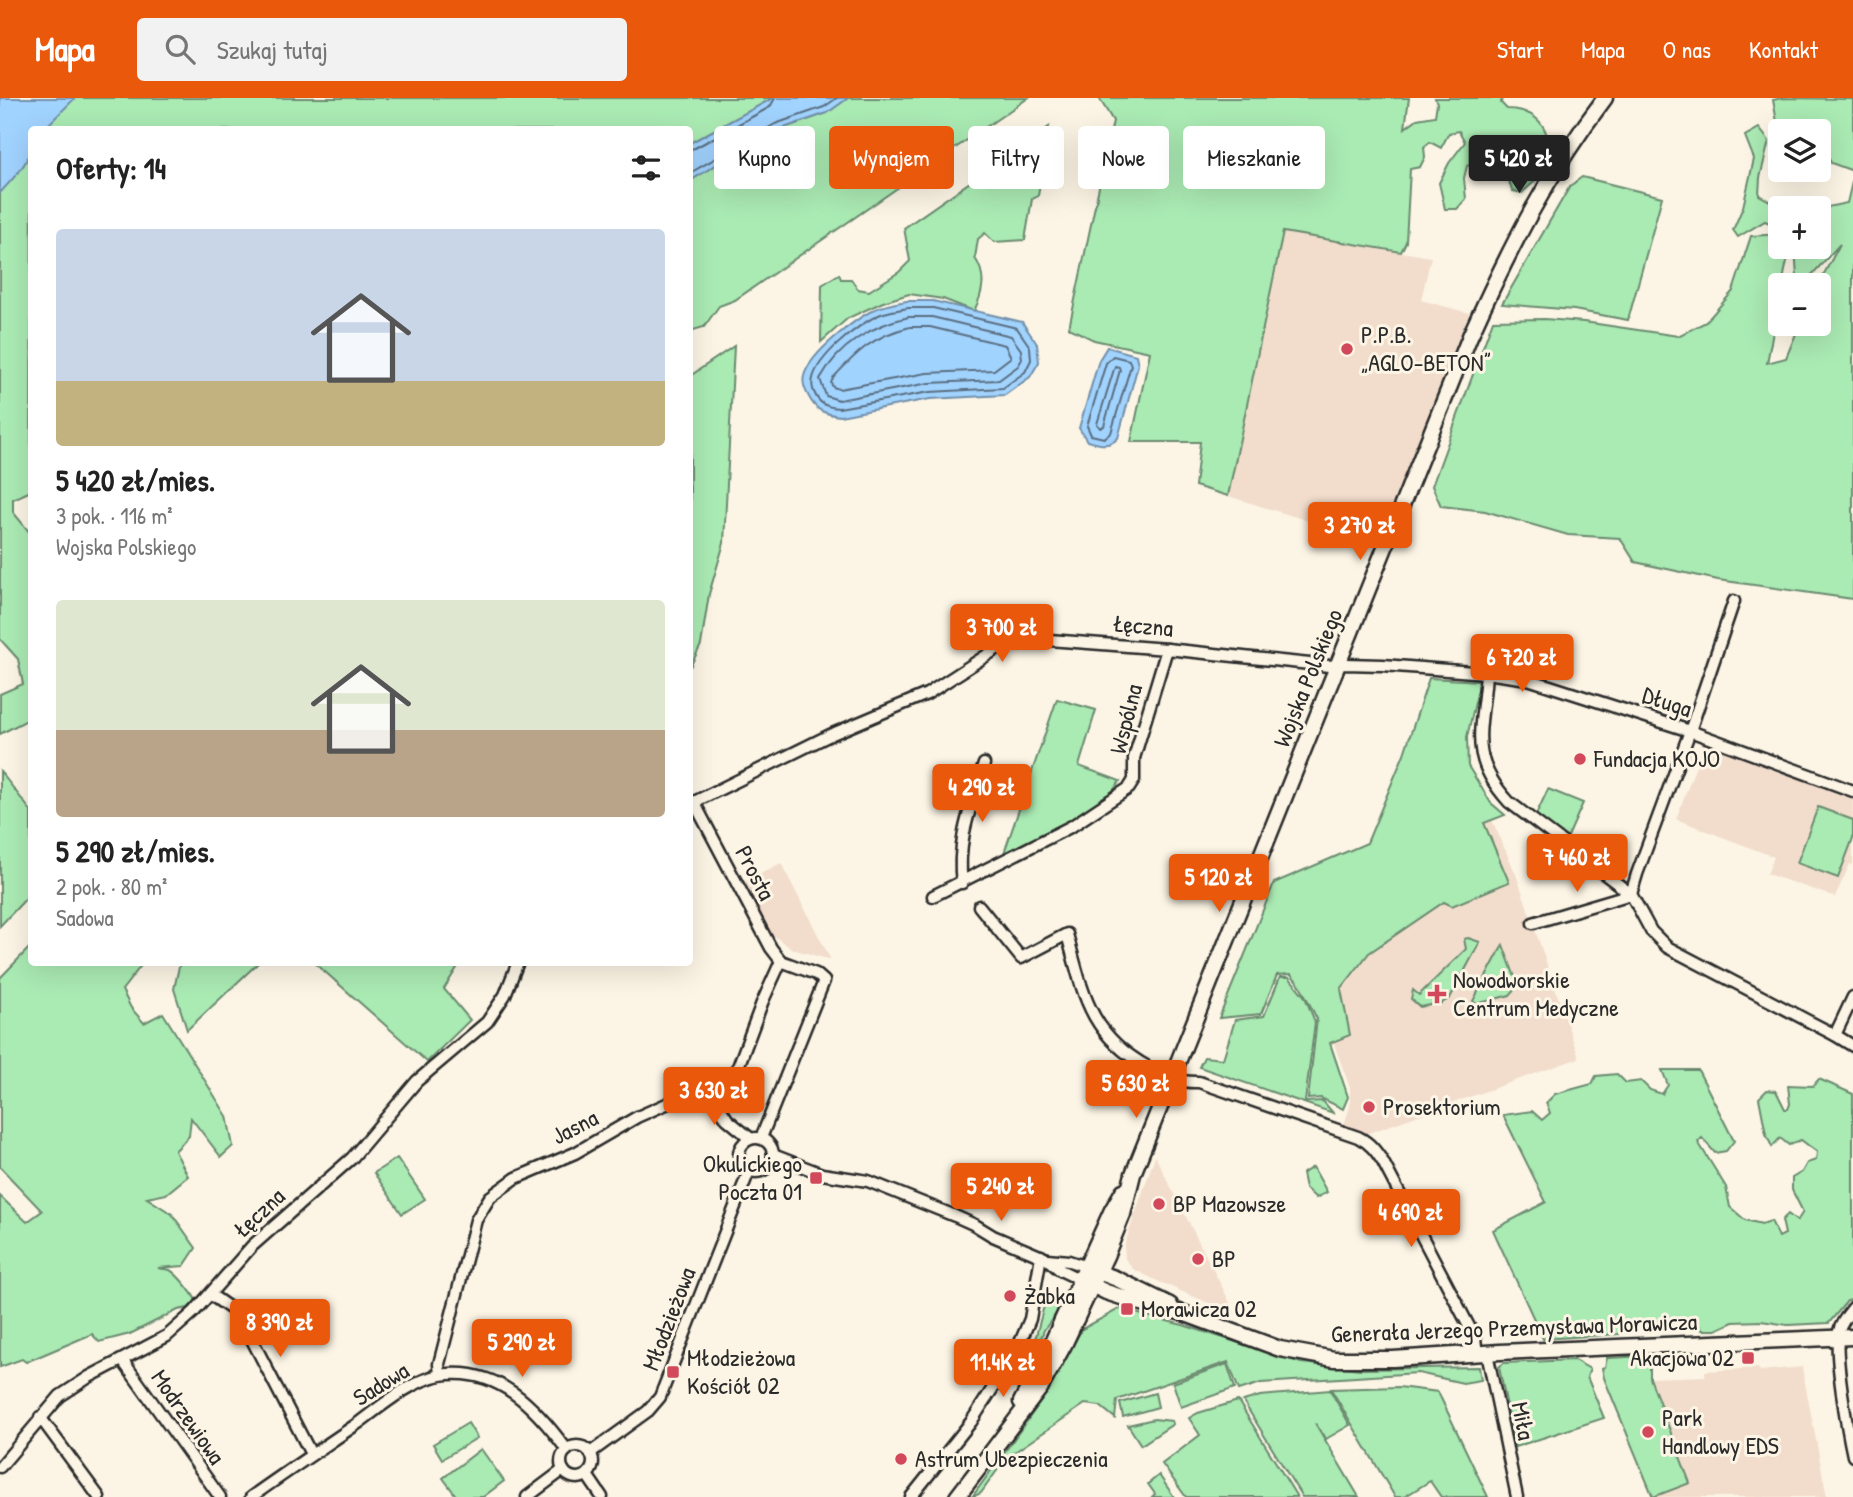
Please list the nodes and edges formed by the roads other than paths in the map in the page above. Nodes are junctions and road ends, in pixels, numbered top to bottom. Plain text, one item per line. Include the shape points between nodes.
1 (1605, 98) edge
2 (1734, 601) dead end
3 (1167, 649) junction
4 (1338, 665) junction
5 (1486, 673) junction
6 (1690, 731) junction
7 (984, 764) dead end
8 (1853, 792) edge
9 (693, 803) edge
10 (693, 805) edge
11 (962, 883) junction
12 (1631, 894) junction
13 (933, 896) dead end
14 (979, 906) dead end
15 (1533, 923) dead end
16 (781, 961) junction
17 (516, 966) edge
18 (1853, 996) edge
19 (1835, 1035) junction
20 (1853, 1046) edge
21 (1172, 1078) junction
22 (709, 1090) junction
23 (750, 1138) junction
24 (761, 1138) junction
25 (773, 1155) junction
26 (749, 1171) junction
27 (1044, 1258) junction
28 (1090, 1276) junction
29 (211, 1295) junction
30 (1853, 1308) edge
31 (1853, 1337) edge
32 (1837, 1338) junction
33 (1482, 1354) junction
34 (123, 1361) junction
35 (440, 1375) junction
36 (40, 1417) junction
37 (567, 1450) junction
38 (590, 1453) junction
39 (311, 1454) junction
40 (1853, 1456) edge
41 (0, 1467) edge
42 (563, 1470) junction
43 (587, 1475) junction
44 (99, 1497) edge
45 (220, 1497) edge
46 (251, 1497) edge
47 (527, 1497) edge
48 (602, 1497) edge
49 (911, 1497) edge
50 (957, 1497) edge
51 (1517, 1497) edge

1 - 4 main road, Wojska Polskiego via 1555,168 1506,258 1470,336
2 - 6 street
3 - 4 street, Łęczna
3 - 9 street, Łęczna via 1015,641 927,694 830,735
3 - 11 street, Wspólna via 1134,758 1134,780 1072,826
4 - 5 street, Długa
4 - 21 main road, Wojska Polskiego
5 - 6 street, Długa via 1528,679
5 - 12 street via 1478,736 1492,783 1509,802
6 - 8 street, Długa
6 - 12 street
7 - 11 street via 963,833
10 - 16 street, Prosta
11 - 13 street
12 - 15 street
12 - 19 street via 1651,931 1667,947
14 - 21 street, Miła via 1021,958 1067,934 1085,1000 1103,1032 1128,1056
16 - 22 street, Jasna via 738,1067 723,1087
16 - 24 street via 824,981
17 - 29 street, Łęczna via 505,995 476,1034 417,1081 352,1158 252,1246
18 - 19 street
19 - 20 street
21 - 28 main road, Wojska Polskiego via 1133,1174 1123,1214
21 - 33 street, Miła via 1199,1082 1376,1149
22 - 23 street via 727,1119
22 - 35 street, Jasna via 637,1117 575,1153 516,1178 490,1197 476,1220
23 - 24 street
23 - 26 street via 738,1150 738,1159
24 - 25 street
25 - 26 street via 767,1168
25 - 27 street via 822,1174 868,1181
26 - 38 street, Młodzieżowa via 660,1397
27 - 28 street via 1060,1270
27 - 49 street via 1037,1271 1031,1319 1016,1352 971,1422
28 - 33 main road, Generała Jerzego Przemysława Morawicza via 1137,1302 1183,1313 1280,1349 1334,1359
28 - 50 main road, Wojska Polskiego via 1041,1387
29 - 34 street, Łęczna via 167,1336
29 - 39 street via 234,1311 248,1332
30 - 32 street
31 - 32 main road, Generała Jerzego Przemysława Morawicza
32 - 33 main road, Generała Jerzego Przemysława Morawicza
32 - 40 street
33 - 51 street, Miła
34 - 36 street, Łęczna via 60,1396
34 - 45 street, Modrzewiowa
35 - 37 street, Sadowa via 479,1377 511,1390 540,1415
35 - 39 street, Sadowa via 404,1391
36 - 41 street, Łęczna
36 - 44 street
37 - 38 street via 582,1447
37 - 42 street via 561,1461
38 - 43 street via 593,1462
39 - 46 street, Sadowa
42 - 43 street via 571,1477
42 - 47 street
43 - 48 street

